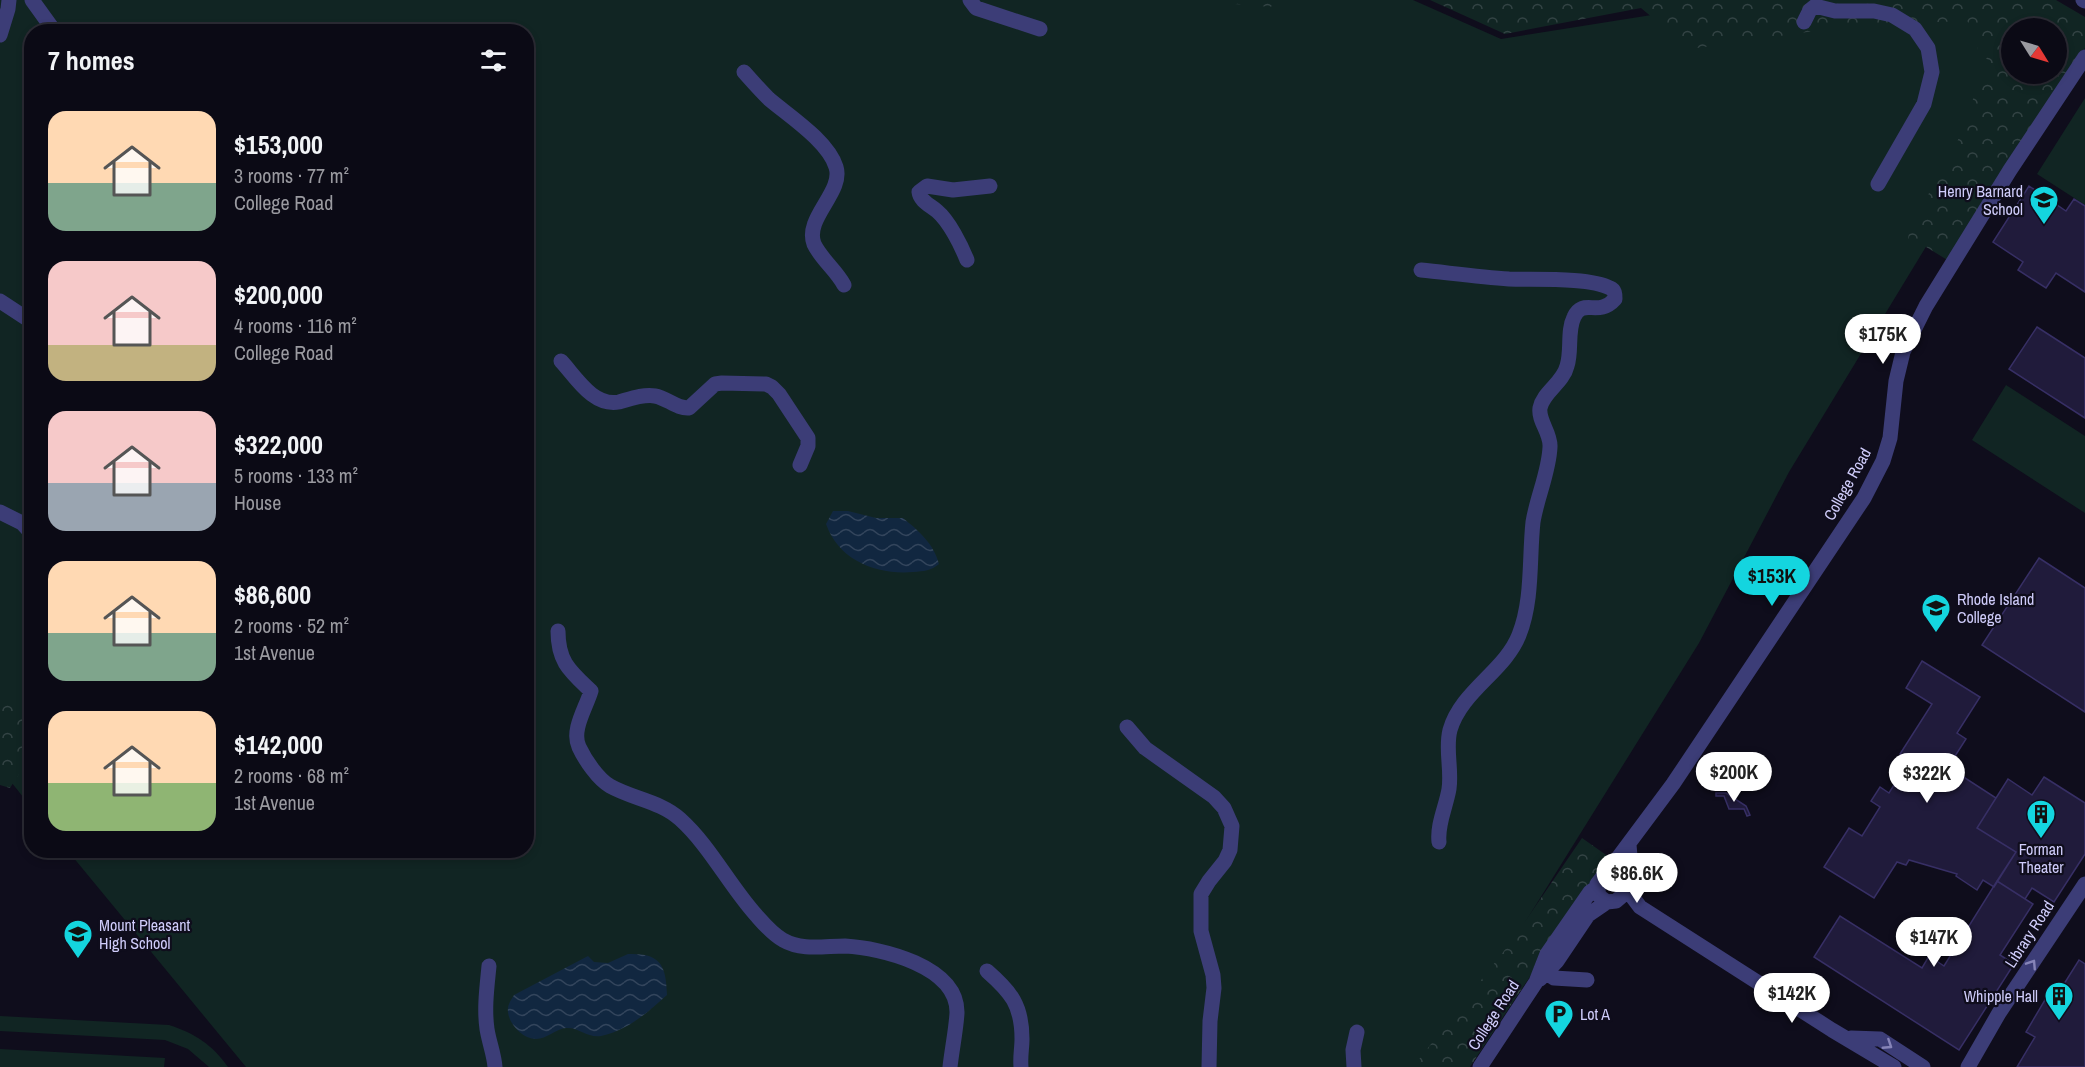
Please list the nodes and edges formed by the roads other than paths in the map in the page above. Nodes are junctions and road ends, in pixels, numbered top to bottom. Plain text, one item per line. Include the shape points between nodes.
1 (9, 0) edge
2 (32, 0) edge
3 (970, 0) edge
4 (1804, 22) dead end
5 (49, 24) edge
6 (1040, 29) dead end
7 (0, 35) edge
8 (2085, 57) edge
9 (744, 72) dead end
10 (1878, 184) dead end
11 (990, 186) dead end
12 (967, 260) dead end
13 (1421, 270) dead end
14 (844, 285) dead end
15 (0, 301) edge
16 (24, 317) edge
17 (561, 361) dead end
18 (800, 465) dead end
19 (0, 512) edge
20 (24, 525) edge
21 (558, 631) dead end
22 (1127, 727) dead end
23 (1439, 842) dead end
24 (1629, 845) junction
25 (1601, 880) junction
26 (1623, 883) junction
27 (2085, 884) edge
28 (1612, 901) junction
29 (1638, 905) junction
30 (489, 966) dead end
31 (987, 971) dead end
32 (1541, 975) junction
33 (1587, 980) dead end
34 (1357, 1032) dead end
35 (1848, 1038) junction
36 (495, 1067) edge
37 (950, 1067) edge
38 (1021, 1067) edge
39 (1209, 1067) edge
40 (1354, 1067) edge
41 (1480, 1067) edge
42 (1894, 1067) edge
43 (1923, 1067) edge
44 (1968, 1067) edge

1 - 7 street
2 - 5 street
3 - 6 street via 976,8
4 - 10 street via 1815,6 1847,12 1874,11 1909,24 1925,40 1932,72 1927,96
8 - 24 street, College Road via 2010,170 1903,352 1890,438 1864,498
9 - 14 street via 820,145 836,167 834,186 812,233 814,244
11 - 12 street via 952,190 927,186 919,192 921,200 942,216
13 - 23 street via 1597,284 1615,292 1608,307 1579,309 1573,318 1567,368 1541,404 1551,445 1534,521 1522,623 1511,650 1469,697 1453,723 1449,788 1437,830
15 - 16 street
17 - 18 street via 591,395 615,403 652,395 689,408 715,384 766,384 779,394 808,438
19 - 20 street
21 - 37 street via 561,657 591,691 576,734 579,746 604,782 680,819 750,908 780,939 798,946 846,946 890,953 934,974 948,987 957,1012
22 - 39 street via 1145,748 1214,797 1232,826 1225,861 1201,894 1201,931 1214,988
24 - 25 street, College Road
24 - 26 street, College Road
25 - 26 street via 1612,873
25 - 28 street via 1599,896
25 - 32 street, College Road via 1550,950
26 - 28 street, College Road via 1623,895
26 - 29 street
44 -> 27 street, Library Road
28 - 29 street
28 - 32 street, College Road via 1584,920 1562,955
29 - 35 street
30 - 36 street via 487,1031
31 - 38 street via 1010,993 1019,1010
32 - 33 street
32 - 41 street, College Road
34 - 40 street
35 - 42 street
35 -> 43 street via 1880,1039

